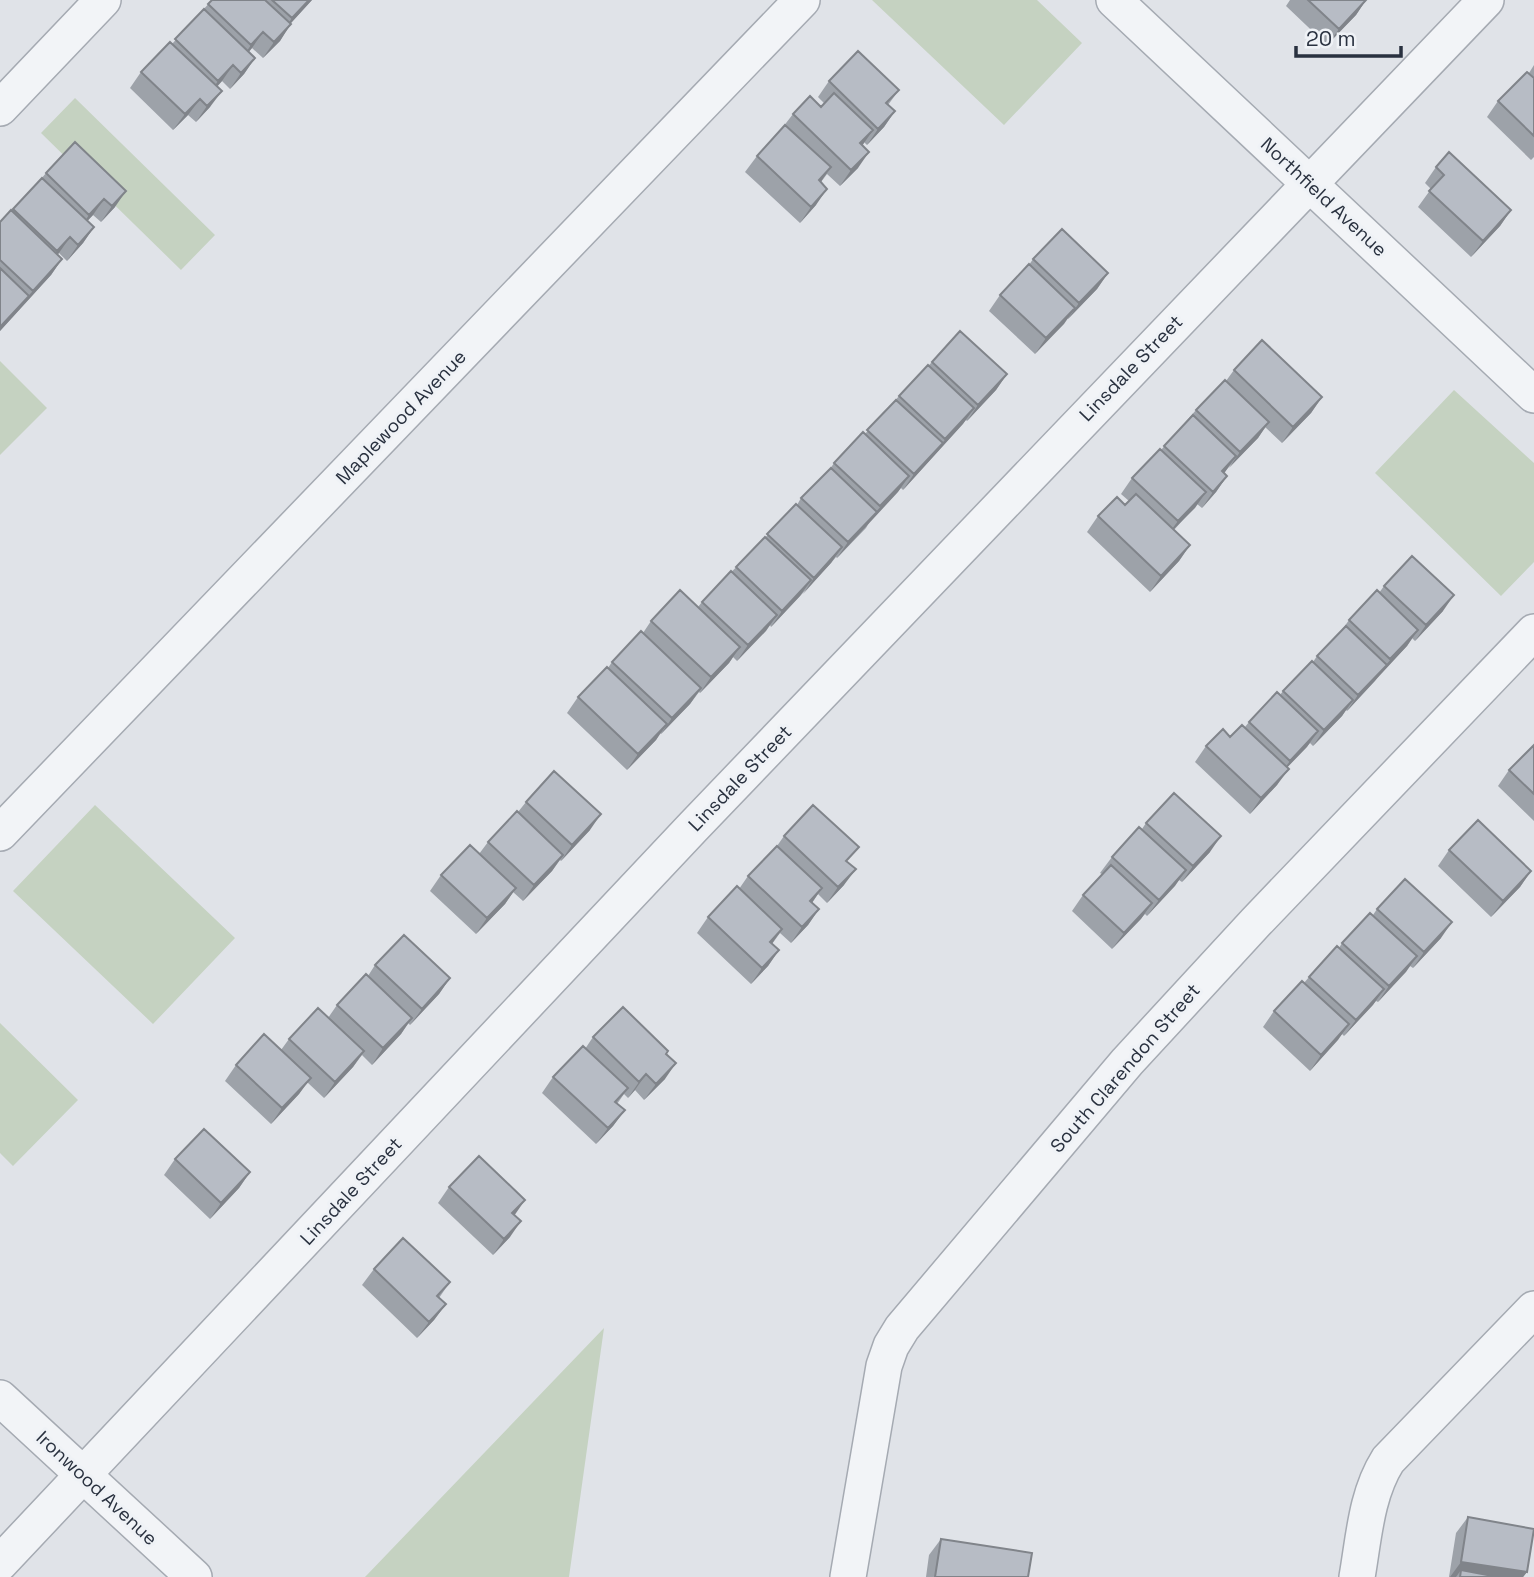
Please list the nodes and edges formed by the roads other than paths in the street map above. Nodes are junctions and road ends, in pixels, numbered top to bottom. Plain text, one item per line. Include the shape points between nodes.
1 (103, 0) edge
2 (803, 0) edge
3 (1114, 0) edge
4 (1486, 0) edge
5 (0, 108) edge
6 (1309, 183) junction
7 (1534, 395) edge
8 (1534, 632) edge
9 (0, 833) edge
10 (1534, 1310) edge
11 (0, 1398) edge
12 (83, 1476) junction
13 (0, 1563) edge
14 (194, 1577) edge
15 (848, 1577) edge
16 (1357, 1577) edge

1 - 5 street
2 - 9 street, Maplewood Avenue
3 - 6 street, Northfield Avenue
4 - 6 street, Linsdale Street
6 - 7 street, Northfield Avenue
6 - 12 street, Linsdale Street via 693,827
8 - 15 street, South Clarendon Street via 1127,1062 902,1328 884,1366
10 - 16 street via 1388,1460 1371,1496
11 - 12 street, Ironwood Avenue
12 - 13 street, Linsdale Street
12 - 14 street, Ironwood Avenue

